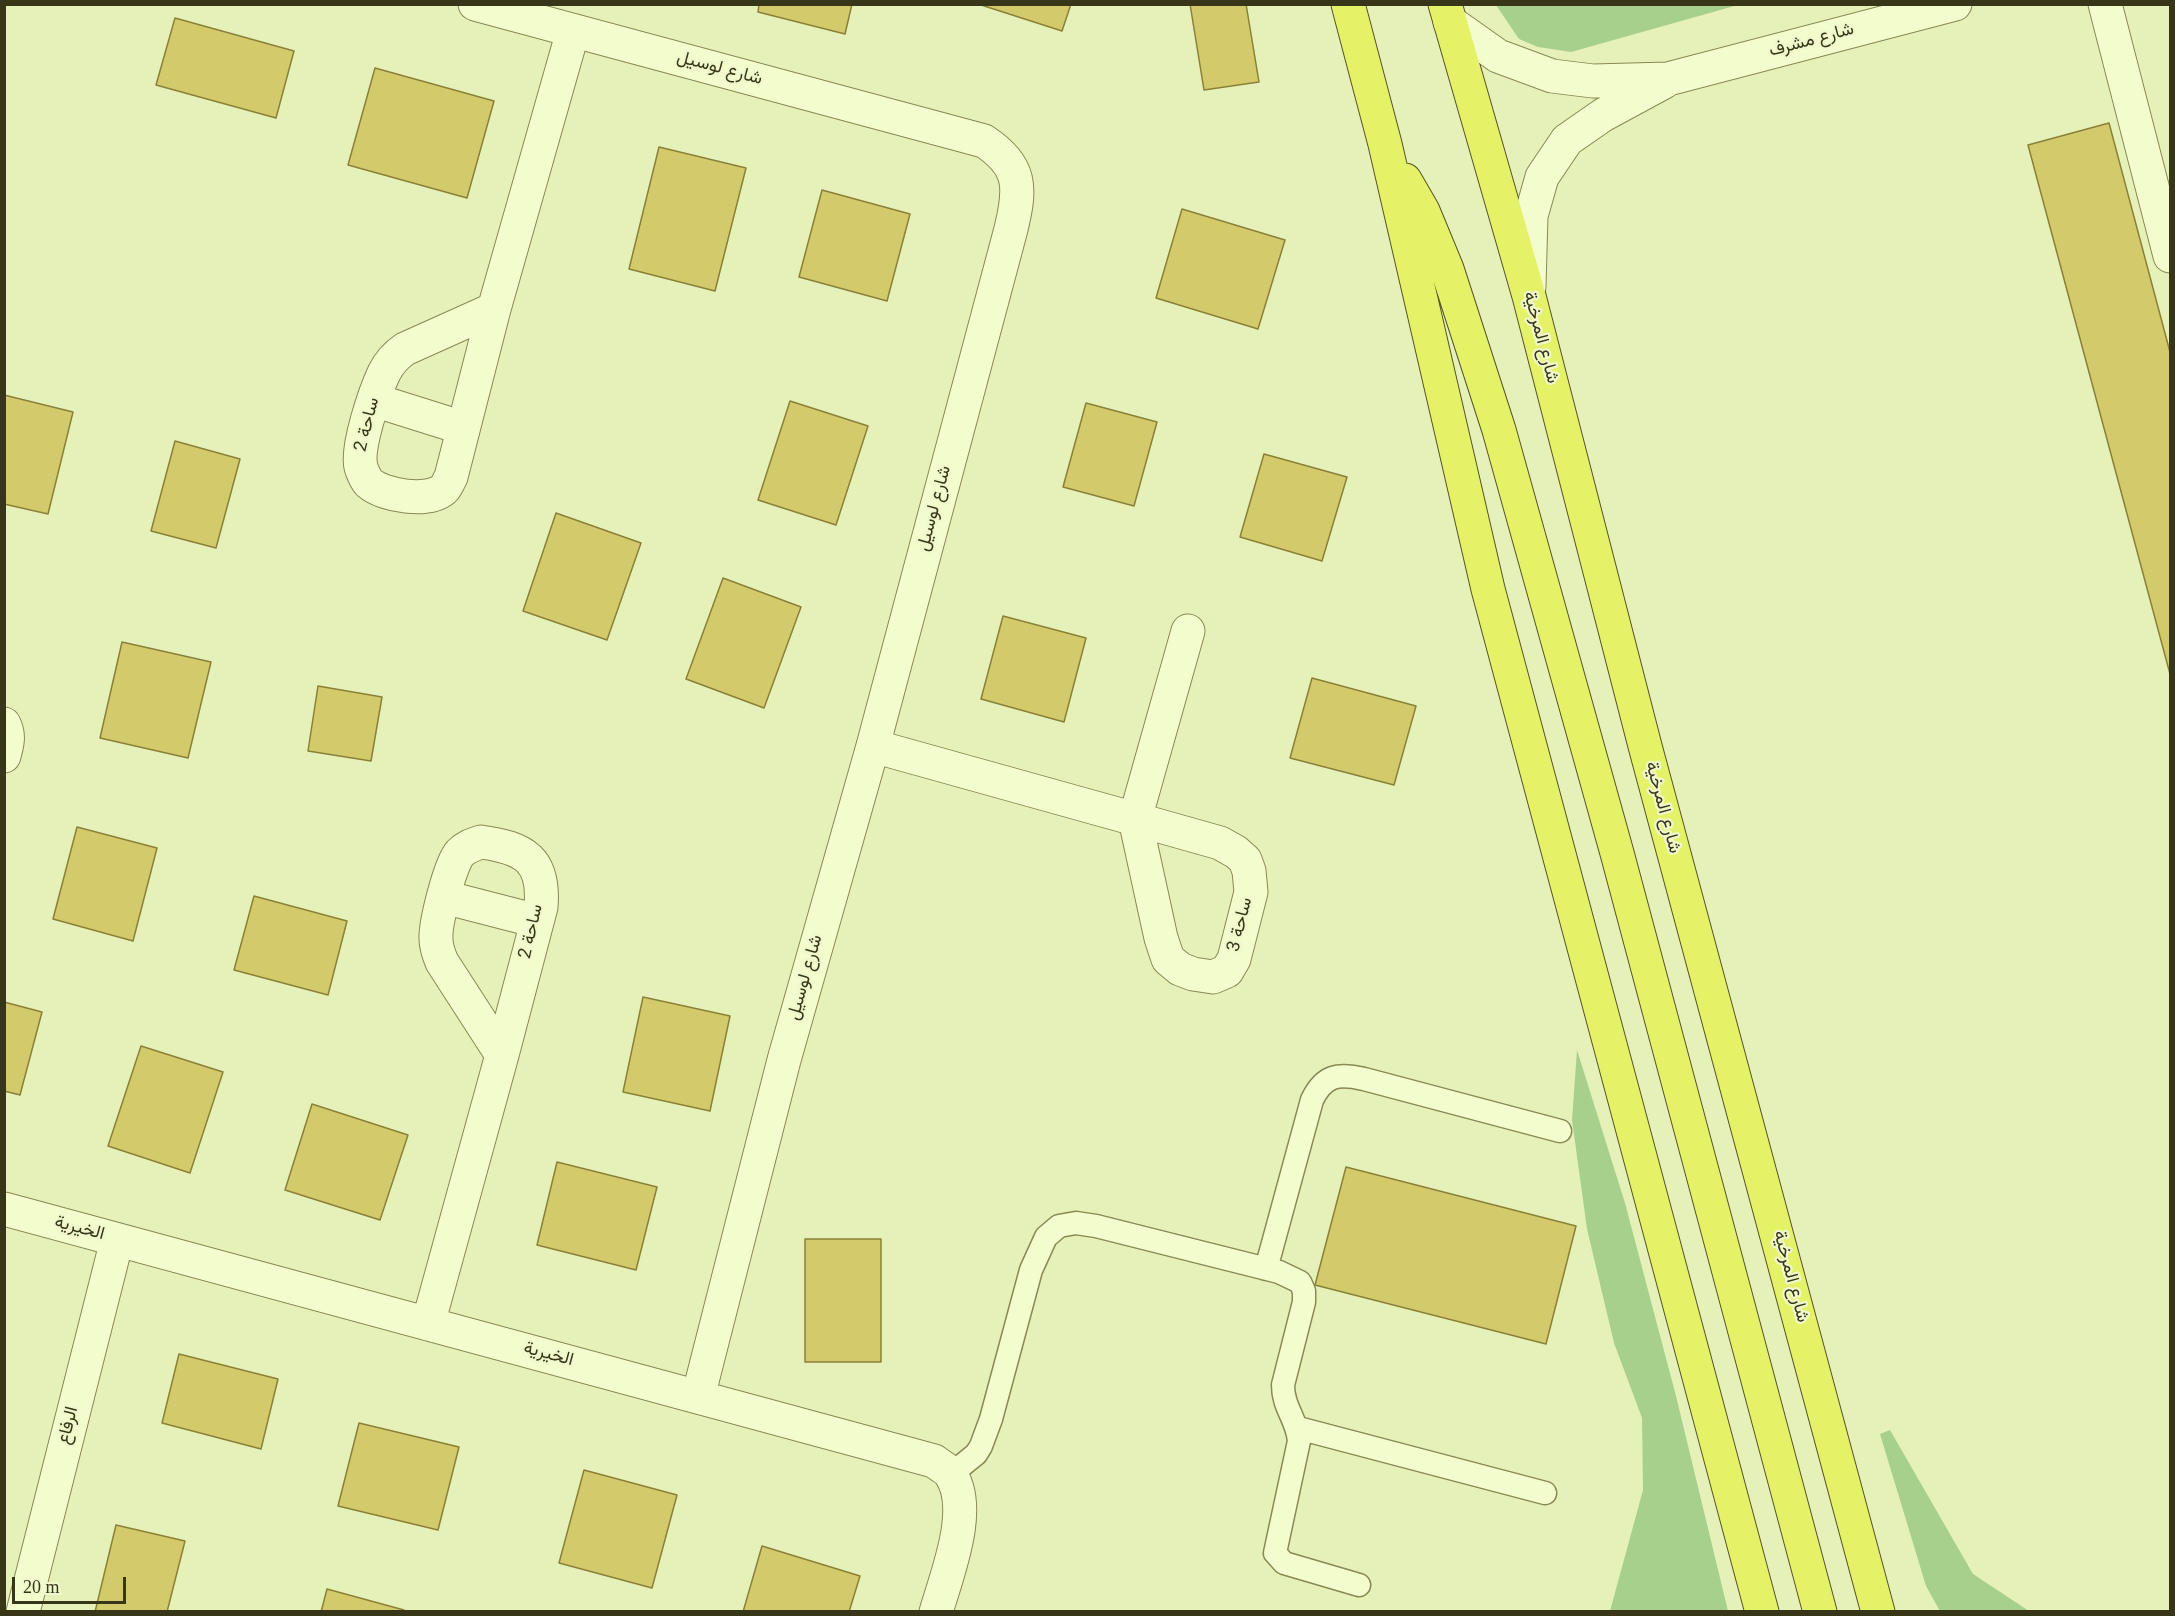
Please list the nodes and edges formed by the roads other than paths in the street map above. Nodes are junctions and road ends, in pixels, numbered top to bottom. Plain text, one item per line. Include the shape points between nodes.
1 (475, 4) edge
2 (1348, 4) edge
3 (1955, 4) edge
4 (2105, 4) edge
5 (1448, 13) edge
6 (573, 31) junction
7 (1668, 79) junction
8 (1385, 144) junction
9 (2170, 256) edge
10 (1529, 296) junction
11 (494, 309) junction
12 (374, 400) junction
13 (463, 428) junction
14 (1188, 631) dead end
15 (4, 724) edge
16 (873, 746) junction
17 (4, 756) edge
18 (1135, 819) junction
19 (444, 897) junction
20 (537, 921) junction
21 (502, 1055) junction
22 (1560, 1131) dead end
23 (4, 1209) edge
24 (117, 1240) junction
25 (1266, 1269) junction
26 (428, 1324) junction
27 (698, 1396) junction
28 (1298, 1428) junction
29 (948, 1471) junction
30 (1545, 1493) dead end
31 (1751, 1569) junction
32 (1869, 1580) junction
33 (1359, 1585) dead end
34 (23, 1611) edge
35 (936, 1611) edge
36 (1751, 1611) edge
37 (1762, 1611) edge
38 (1820, 1611) edge
39 (1878, 1611) edge
40 (1902, 1611) edge

1 - 6 street, شارع لوسيل
2 - 8 highway
3 - 7 street, شارع مشرف
4 - 9 street
5 - 7 street, شارع مشرف via 1498,57 1552,76 1593,81
5 - 10 highway, شارع المرخية
6 - 11 street, ساحة 2
6 - 16 street, شارع لوسيل via 973,137 1000,152 1017,181 1015,213
7 - 10 street, شارع مشرف via 1567,140 1542,177 1531,216
8 - 31 highway via 1488,589
8 - 38 highway via 1423,211 1447,269 1499,430
10 - 32 highway, شارع المرخية via 1648,758
11 - 12 street, ساحة 2 via 405,349 384,372
11 - 13 street, ساحة 2
12 - 13 street
12 - 13 street, ساحة 2 via 360,449 361,467 369,483 388,492 411,497 444,489 451,477
14 - 18 street, ساحة 3
15 - 17 street via 8,731
16 - 18 street, ساحة 3
16 - 27 street, شارع لوسيل via 784,1060
18 - 18 street, ساحة 3 via 1220,843 1245,860 1251,892 1234,959 1227,971 1213,977 1193,974 1168,959
19 - 20 street
19 - 20 street, ساحة 2 via 454,862 469,846 481,842 508,847 532,860 539,872 542,891
19 - 21 street, ساحة 2 via 437,924 437,951
20 - 21 street, ساحة 2
21 - 26 street, ساحة 2
22 - 25 lane via 1364,1078 1329,1078 1318,1087 1312,1100
23 - 24 street, الخيرية
24 - 26 street, الخيرية
24 - 34 street, الرفاع
25 - 28 lane via 1290,1276 1300,1282 1304,1291 1283,1385 1283,1398
25 - 29 lane via 1096,1226 1059,1226 1046,1237 1031,1270 981,1446 968,1461
26 - 27 street, الخيرية
27 - 29 street, الخيرية via 918,1455
28 - 30 lane
28 - 33 lane via 1297,1457 1275,1553 1284,1563
29 - 35 street via 961,1505 960,1527
31 - 36 highway
31 - 37 highway
32 - 39 highway, شارع المرخية
32 - 40 highway

